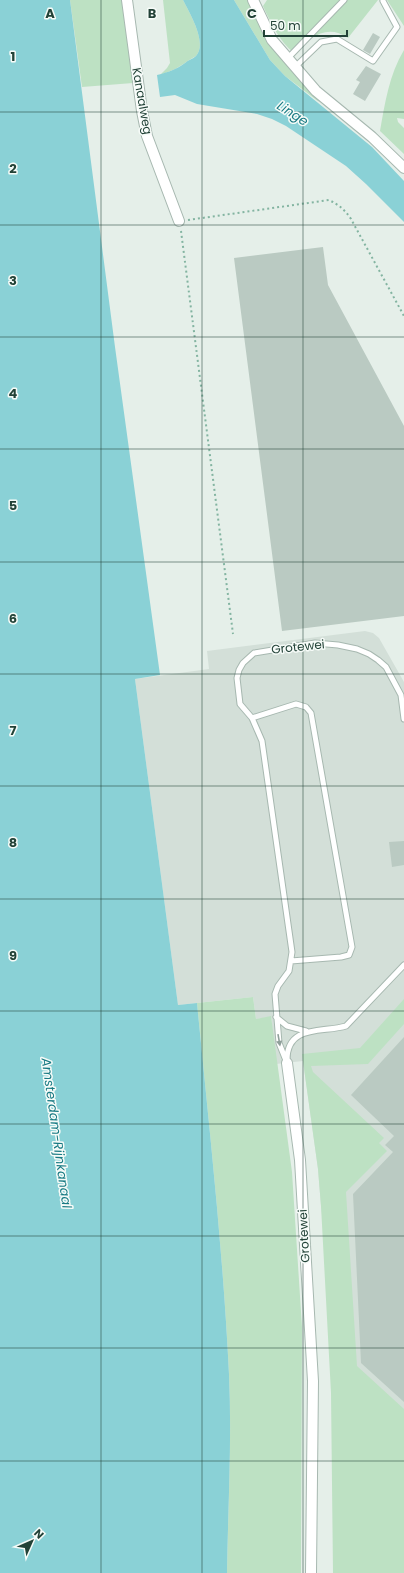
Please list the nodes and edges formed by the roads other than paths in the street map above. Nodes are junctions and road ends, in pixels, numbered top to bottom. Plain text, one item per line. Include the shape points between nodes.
1 (127, 0) edge
2 (253, 0) edge
3 (344, 0) edge
4 (383, 1) dead end
5 (288, 58) junction
6 (295, 67) junction
7 (404, 168) edge
8 (180, 221) road end
9 (252, 718) junction
10 (404, 719) edge
11 (291, 961) junction
12 (404, 965) edge
13 (276, 1016) junction
14 (306, 1032) junction
15 (287, 1063) junction
16 (311, 1573) edge

1 - 8 street, Kanaalweg via 147,136
2 - 5 street via 272,40
3 - 5 lane
4 - 6 lane via 397,27 373,61 337,39 321,42
5 - 6 street
6 - 7 street via 316,91 372,136
9 - 10 lane, Grotewei via 240,704 237,678 243,663 254,653 326,643 357,649 386,667 401,695
9 - 11 lane via 262,741 292,952
9 - 11 lane via 296,704 306,707 311,713 352,947 348,955 341,957
11 - 13 lane via 275,994
12 - 14 lane via 346,1026
13 - 14 lane via 287,1026
13 -> 15 lane via 279,1043
14 - 15 lane, Grotewei via 289,1048
15 - 16 street, Grotewei via 300,1160 313,1381

